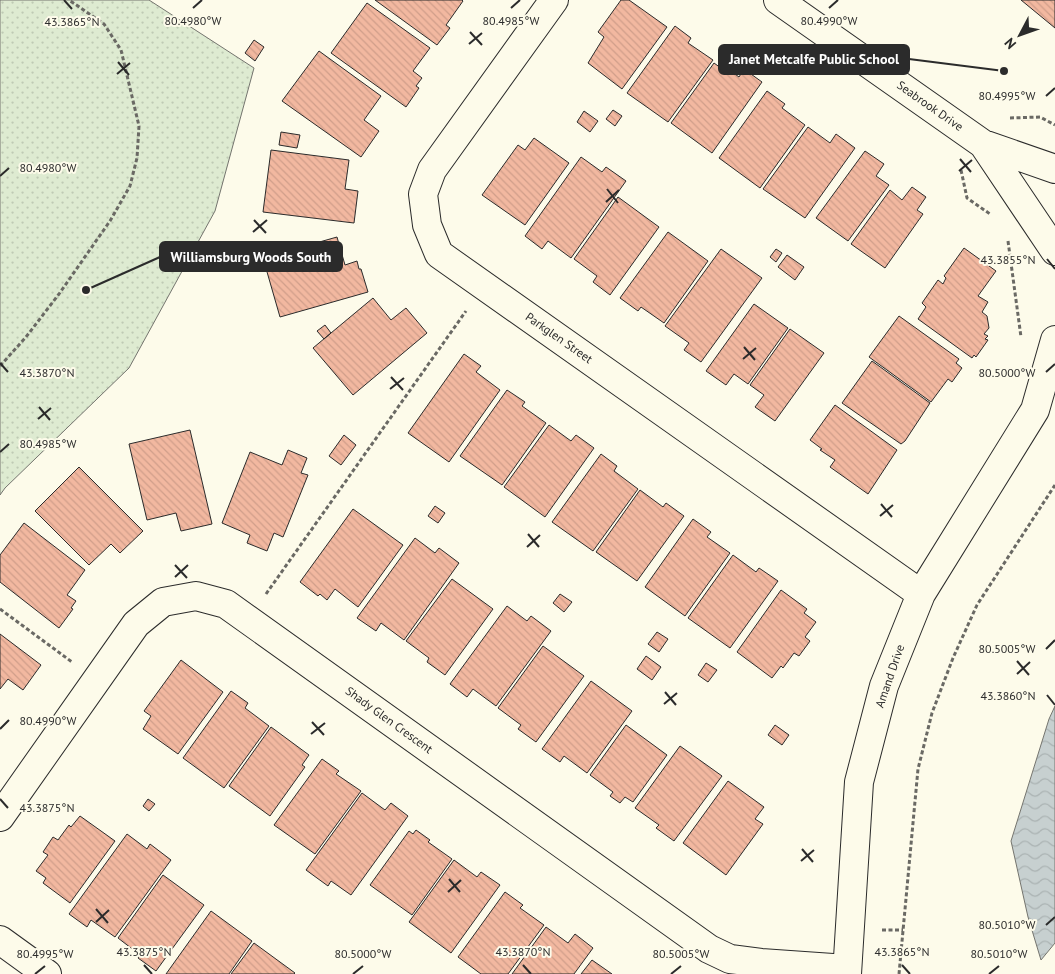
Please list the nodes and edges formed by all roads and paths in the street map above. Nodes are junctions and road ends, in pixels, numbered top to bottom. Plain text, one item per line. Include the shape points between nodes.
1 (69, 0) edge
2 (554, 0) edge
3 (778, 0) edge
4 (1040, 117) dead end
5 (1055, 125) edge
6 (983, 144) junction
7 (1055, 169) edge
8 (967, 198) dead end
9 (994, 217) dead end
10 (1004, 233) dead end
11 (1055, 251) edge
12 (484, 286) junction
13 (1055, 340) edge
14 (1022, 341) dead end
15 (0, 366) edge
16 (1055, 391) edge
17 (1034, 410) junction
18 (1055, 485) edge
19 (921, 594) junction
20 (0, 609) edge
21 (248, 619) junction
22 (95, 683) junction
23 (0, 817) edge
24 (876, 930) dead end
25 (903, 930) junction
26 (0, 940) edge
27 (847, 971) edge
28 (47, 974) edge
29 (899, 974) edge

1 - 15 path via 104,24 121,50 139,126 137,158 130,186 110,221 59,294
2 - 12 street, Parkglen Street via 432,170 423,194 427,225 439,254
3 - 6 street, Seabrook Drive
4 - 5 path
6 - 7 street, Seabrook Drive
6 - 11 street, Seabrook Drive
8 - 9 path
10 - 14 path
12 - 19 street, Parkglen Street
12 - 21 path
13 - 17 street, Amand Drive
16 - 17 street, Amand Drive
17 - 19 street, Amand Drive
18 - 25 path via 977,605 932,713 918,769
19 - 27 street, Amand Drive via 884,686 859,782
20 - 22 path via 65,656
21 - 22 street, Shady Glen Crescent via 226,604 196,596 163,602 136,624
21 - 27 street, Shady Glen Crescent via 709,949 730,959 761,964
22 - 23 street, Shady Glen Crescent
24 - 25 path
25 - 29 path
26 - 28 street

